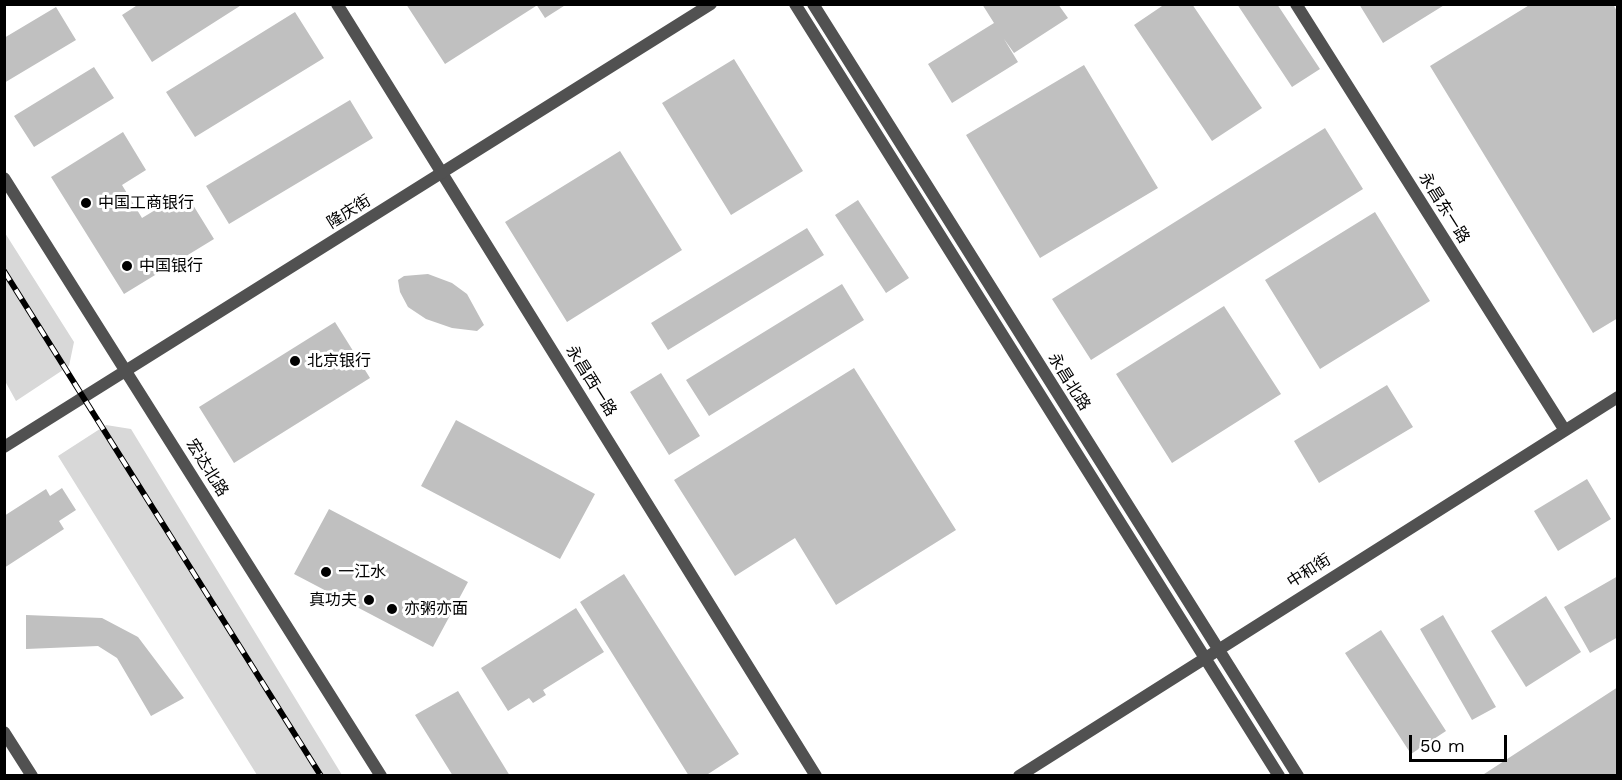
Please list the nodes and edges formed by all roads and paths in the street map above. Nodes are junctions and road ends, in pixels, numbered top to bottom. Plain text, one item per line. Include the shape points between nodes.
1 (337, 4) edge
2 (711, 4) edge
3 (795, 4) edge
4 (813, 4) edge
5 (1296, 4) edge
6 (443, 173) junction
7 (4, 178) edge
8 (127, 371) junction
9 (1617, 397) edge
10 (1564, 429) junction
11 (4, 447) edge
12 (1220, 648) junction
13 (1205, 657) junction
14 (4, 732) edge
15 (32, 776) edge
16 (381, 776) edge
17 (816, 776) edge
18 (1019, 776) edge
19 (1280, 776) edge
20 (1298, 776) edge

1 - 6 street, 永昌西一路
2 - 6 street, 隆庆街
3 - 13 street, 永昌北路
4 - 12 street, 永昌北路
5 - 10 street, 永昌东一路
6 - 8 street, 隆庆街
6 - 17 street, 永昌西一路
7 - 8 street, 宏达北路
8 - 11 street, 隆庆街
8 - 16 street, 宏达北路
9 - 10 street, 中和街
10 - 12 street, 中和街
12 - 13 street, 中和街
12 - 20 street, 永昌北路
13 - 18 street, 中和街
13 - 19 street, 永昌北路
14 - 15 street

